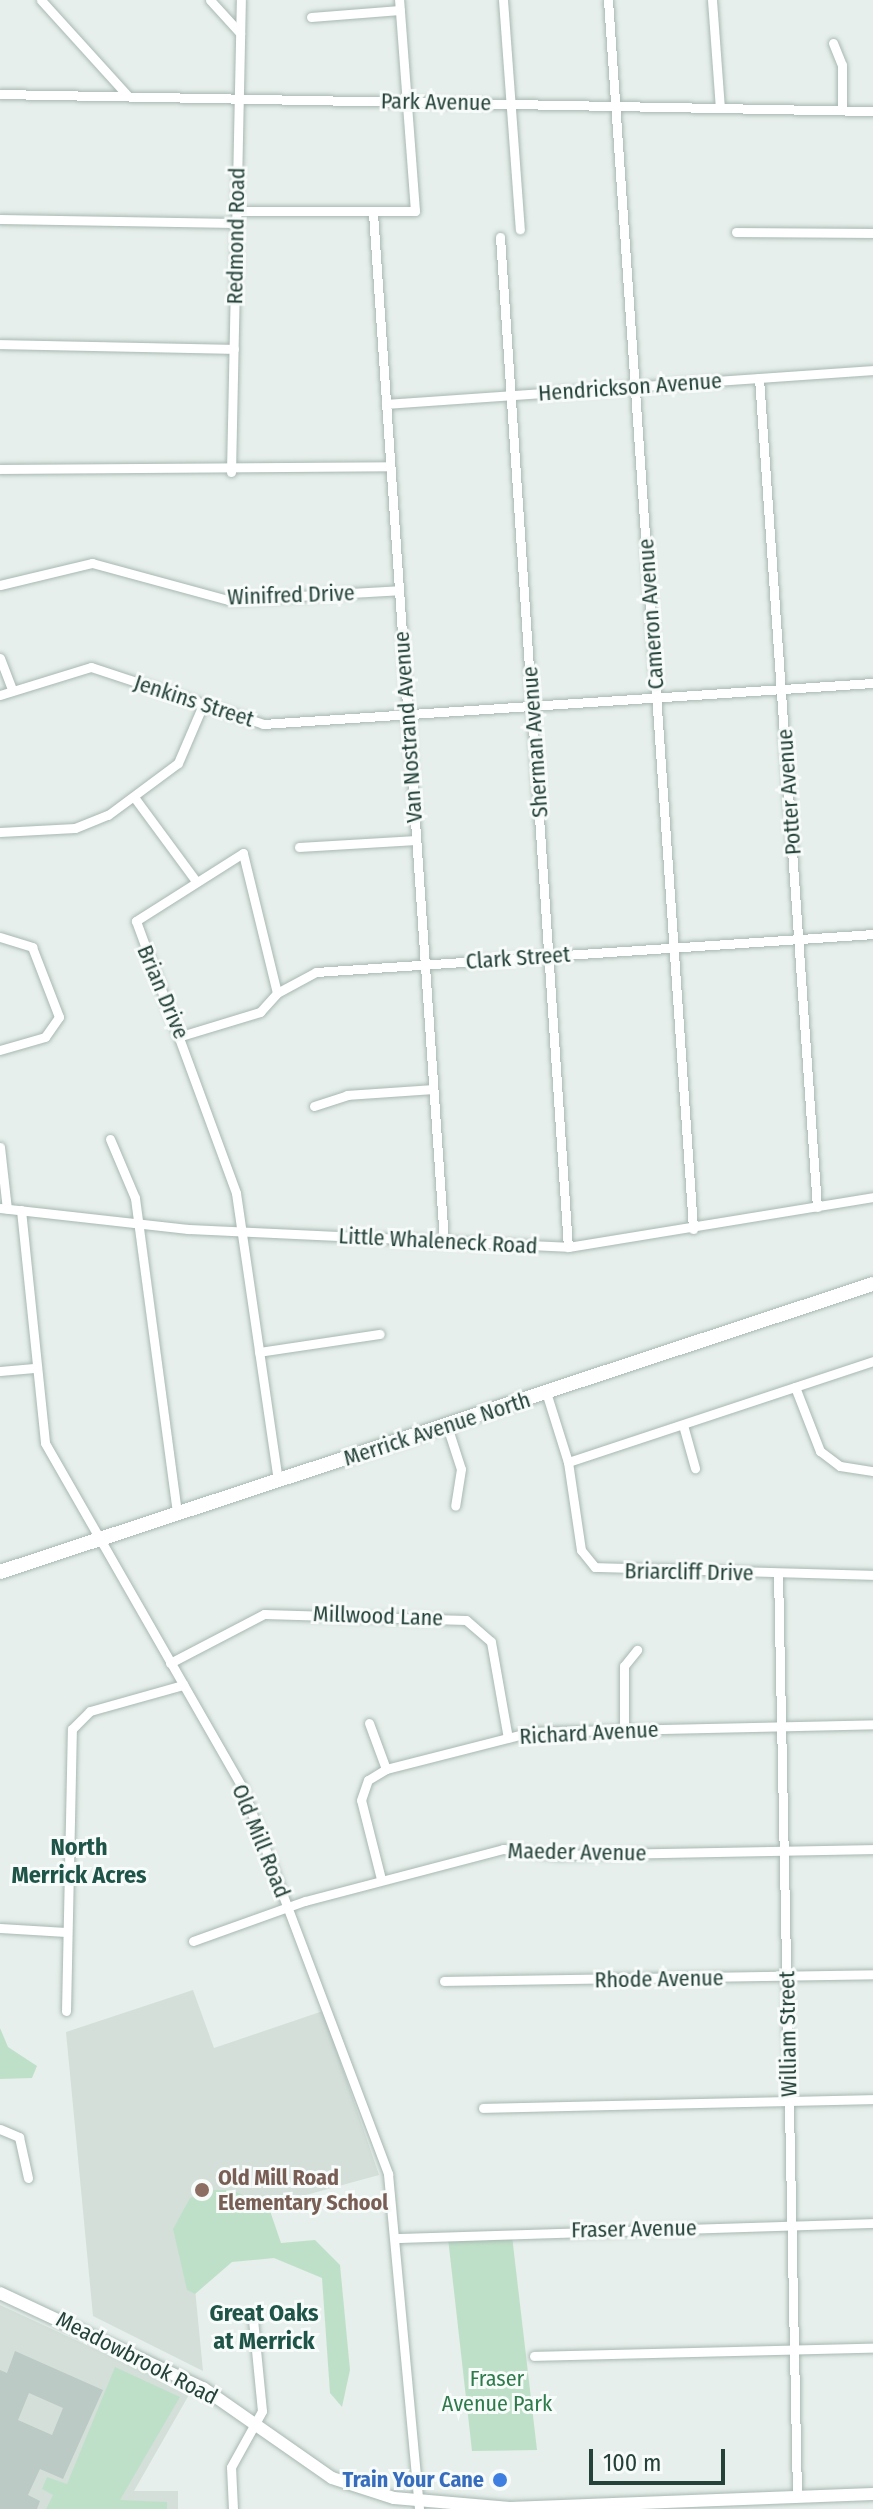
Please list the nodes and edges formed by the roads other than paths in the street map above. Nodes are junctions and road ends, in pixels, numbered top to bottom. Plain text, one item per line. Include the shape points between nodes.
1 (41, 0) edge
2 (210, 0) edge
3 (241, 0) edge
4 (503, 0) edge
5 (608, 0) edge
6 (712, 0) edge
7 (400, 5) edge
8 (311, 17) dead end
9 (240, 33) junction
10 (833, 43) dead end
11 (0, 94) edge
12 (127, 95) junction
13 (239, 98) junction
14 (406, 101) junction
15 (511, 103) junction
16 (615, 106) junction
17 (720, 108) junction
18 (842, 110) junction
19 (873, 111) edge
20 (236, 211) junction
21 (373, 213) junction
22 (0, 219) edge
23 (236, 223) junction
24 (520, 229) dead end
25 (736, 232) dead end
26 (873, 233) edge
27 (500, 237) dead end
28 (0, 344) edge
29 (234, 349) junction
30 (873, 370) edge
31 (759, 378) junction
32 (635, 386) junction
33 (511, 395) junction
34 (386, 404) junction
35 (390, 466) junction
36 (0, 469) edge
37 (231, 472) junction
38 (0, 585) edge
39 (399, 590) junction
40 (0, 658) edge
41 (873, 683) edge
42 (782, 689) junction
43 (12, 690) junction
44 (0, 695) edge
45 (657, 698) junction
46 (202, 707) junction
47 (532, 707) junction
48 (407, 715) junction
49 (134, 797) junction
50 (0, 832) edge
51 (416, 840) junction
52 (299, 847) dead end
53 (196, 881) junction
54 (873, 934) edge
55 (0, 937) edge
56 (799, 939) junction
57 (674, 947) junction
58 (549, 956) junction
59 (425, 964) junction
60 (277, 993) junction
61 (181, 1036) junction
62 (0, 1050) edge
63 (433, 1089) junction
64 (314, 1106) dead end
65 (110, 1139) dead end
66 (0, 1147) edge
67 (873, 1197) edge
68 (817, 1207) junction
69 (4, 1208) edge
70 (21, 1210) junction
71 (136, 1223) junction
72 (693, 1229) junction
73 (241, 1231) junction
74 (444, 1241) junction
75 (568, 1247) junction
76 (873, 1284) edge
77 (380, 1334) dead end
78 (259, 1352) junction
79 (873, 1361) edge
80 (37, 1368) junction
81 (0, 1371) edge
82 (795, 1387) junction
83 (546, 1392) junction
84 (683, 1425) junction
85 (447, 1426) junction
86 (568, 1462) junction
87 (695, 1468) dead end
88 (873, 1471) edge
89 (278, 1481) junction
90 (455, 1506) dead end
91 (177, 1513) junction
92 (98, 1540) junction
93 (0, 1572) edge
94 (778, 1573) junction
95 (873, 1575) edge
96 (637, 1650) dead end
97 (170, 1663) junction
98 (183, 1685) junction
99 (369, 1723) dead end
100 (873, 1724) edge
101 (781, 1726) junction
102 (624, 1729) junction
103 (508, 1738) junction
104 (386, 1769) junction
105 (873, 1849) edge
106 (784, 1851) junction
107 (381, 1879) junction
108 (289, 1908) junction
109 (0, 1928) edge
110 (66, 1932) junction
111 (193, 1941) dead end
112 (873, 1974) edge
113 (786, 1976) junction
114 (444, 1981) dead end
115 (66, 2011) dead end
116 (873, 2099) edge
117 (789, 2101) junction
118 (483, 2108) dead end
119 (0, 2129) edge
120 (28, 2178) dead end
121 (873, 2223) edge
122 (792, 2225) junction
123 (396, 2238) junction
124 (0, 2293) edge
125 (253, 2319) dead end
126 (873, 2348) edge
127 (794, 2350) junction
128 (534, 2356) dead end
129 (257, 2426) junction
130 (873, 2494) edge
131 (797, 2495) junction
132 (770, 2503) edge
133 (665, 2505) edge
134 (419, 2506) edge
135 (561, 2507) edge
136 (233, 2509) edge

1 - 12 street
2 - 9 street
3 - 9 street, Redmond Road
4 - 15 street
5 - 16 street, Cameron Avenue
6 - 17 street
7 - 8 street
7 - 14 street
9 - 13 street, Redmond Road
10 - 18 street via 842,65
11 - 12 street, Park Avenue
12 - 13 street, Park Avenue
13 - 14 street, Park Avenue
13 - 20 street, Redmond Road
14 - 15 street, Park Avenue
14 - 21 street via 415,211
15 - 16 street, Park Avenue
15 - 24 street
16 - 17 street, Park Avenue
16 - 32 street, Cameron Avenue
17 - 18 street, Park Avenue
18 - 19 street, Park Avenue
20 - 21 street
20 - 23 street, Redmond Road
21 - 34 street, Van Nostrand Avenue
22 - 23 street
23 - 29 street, Redmond Road
25 - 26 street
27 - 33 street, Sherman Avenue
28 - 29 street
29 - 37 street, Redmond Road
30 - 31 street, Hendrickson Avenue
31 - 32 street, Hendrickson Avenue
31 - 42 street, Potter Avenue
32 - 33 street, Hendrickson Avenue
32 - 45 street, Cameron Avenue
33 - 34 street, Hendrickson Avenue
33 - 47 street, Sherman Avenue
34 - 35 street, Van Nostrand Avenue
35 - 37 street
35 - 39 street, Van Nostrand Avenue
36 - 37 street
38 - 39 street, Winifred Drive via 92,563 228,600
39 - 48 street, Van Nostrand Avenue
40 - 43 street
41 - 42 street, Jenkins Street
42 - 45 street, Jenkins Street
42 - 56 street, Potter Avenue
43 - 44 street, Jenkins Street
43 - 46 street, Jenkins Street via 91,667
45 - 47 street, Jenkins Street
45 - 57 street, Cameron Avenue
46 - 48 street, Jenkins Street via 263,724
46 - 49 street via 178,763
47 - 48 street, Jenkins Street
47 - 58 street, Sherman Avenue
48 - 51 street, Van Nostrand Avenue
49 - 50 street via 75,828
49 - 53 street
51 - 52 street
51 - 59 street, Van Nostrand Avenue
53 - 60 street via 238,851 247,857
53 - 61 street, Brian Drive via 135,926
54 - 56 street, Clark Street
55 - 62 street via 32,947 59,1017 45,1037
56 - 57 street, Clark Street
56 - 68 street, Potter Avenue
57 - 58 street, Clark Street
57 - 72 street, Cameron Avenue
58 - 59 street, Clark Street
58 - 75 street, Sherman Avenue
59 - 60 street, Clark Street via 316,972
59 - 63 street, Van Nostrand Avenue
60 - 61 street, Clark Street via 260,1012
61 - 73 street, Brian Drive via 236,1193
63 - 64 street via 347,1095
63 - 74 street, Van Nostrand Avenue
65 - 71 street via 133,1186
66 - 69 street
67 - 68 street, Little Whaleneck Road
68 - 72 street, Little Whaleneck Road
69 - 70 street, Little Whaleneck Road
70 - 71 street, Little Whaleneck Road
70 - 80 street, Old Mill Road
71 - 73 street, Little Whaleneck Road
71 - 91 street
72 - 75 street, Little Whaleneck Road
73 - 74 street, Little Whaleneck Road
73 - 78 street, Brian Drive
74 - 75 street, Little Whaleneck Road
76 - 83 main road, Merrick Avenue North
77 - 78 street
78 - 89 street, Brian Drive
79 - 82 street
80 - 81 street
80 - 92 street, Old Mill Road via 45,1443
82 - 84 street
82 - 88 street via 820,1451 840,1466
83 - 85 main road, Merrick Avenue North
83 - 86 street, Briarcliff Drive
84 - 86 street
84 - 87 street
85 - 89 main road, Merrick Avenue North
85 - 90 street via 461,1469
86 - 94 street, Briarcliff Drive via 581,1550 595,1567
89 - 91 main road, Merrick Avenue North
91 - 92 main road, Merrick Avenue North
92 - 93 main road, Merrick Avenue North
92 - 97 street, Old Mill Road
94 - 95 street, Briarcliff Drive
94 - 101 street, William Street
96 - 102 street via 624,1666
97 - 98 street, Old Mill Road
97 - 103 street, Millwood Lane via 264,1614 466,1620 491,1642
98 - 108 street, Old Mill Road via 242,1787
98 - 110 street via 90,1711 72,1729
99 - 104 street
100 - 101 street, Richard Avenue
101 - 102 street, Richard Avenue
101 - 106 street, William Street
102 - 103 street, Richard Avenue
103 - 104 street, Richard Avenue
104 - 107 street via 368,1780 361,1800
105 - 106 street, Maeder Avenue
106 - 107 street, Maeder Avenue via 560,1855 503,1849
106 - 113 street, William Street
107 - 108 street, Maeder Avenue
108 - 111 street, Maeder Avenue
108 - 123 street, Old Mill Road via 388,2174
109 - 110 street
110 - 115 street
112 - 113 street, Rhode Avenue
113 - 114 street, Rhode Avenue
113 - 117 street, William Street
116 - 117 street
117 - 118 street
117 - 122 street, William Street
119 - 120 street via 19,2137
121 - 122 street, Fraser Avenue
122 - 123 street, Fraser Avenue
122 - 127 street, William Street
123 - 134 street, Old Mill Road
124 - 129 street, Meadowbrook Road via 203,2388
125 - 129 street
126 - 127 street
127 - 128 street
127 - 131 street, William Street
129 - 134 street, Meadowbrook Road via 332,2478
129 - 136 street via 231,2467
130 - 131 street, Meadowbrook Road
131 - 132 street, Meadowbrook Road
132 - 133 street, Meadowbrook Road
133 - 135 street, Meadowbrook Road
134 - 135 street, Meadowbrook Road

